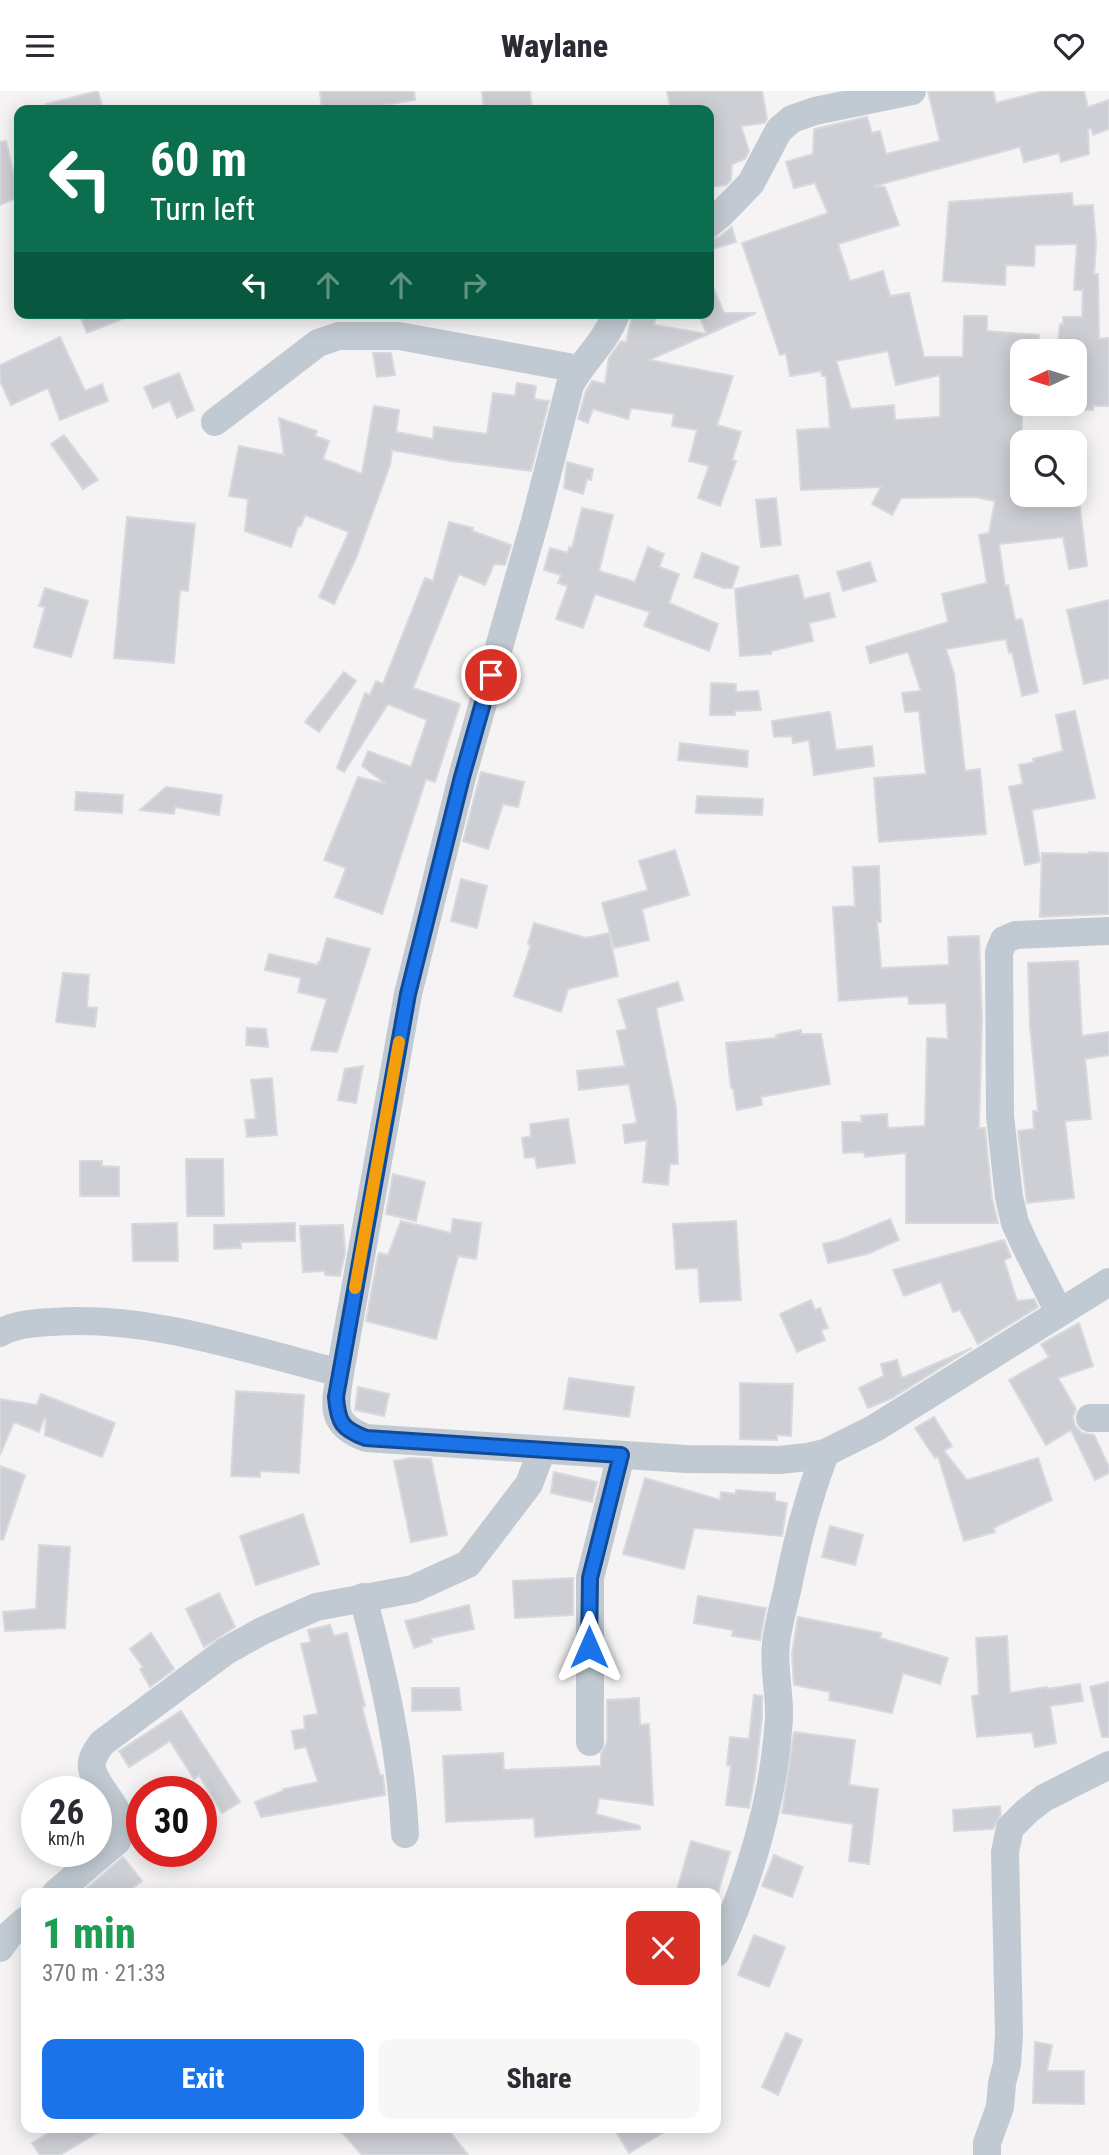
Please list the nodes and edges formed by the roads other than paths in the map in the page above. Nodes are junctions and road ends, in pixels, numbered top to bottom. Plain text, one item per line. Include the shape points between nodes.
1 (912, 91) edge
2 (714, 219) edge
3 (614, 319) edge
4 (579, 369) junction
5 (215, 422) dead end
6 (1109, 931) edge
7 (1109, 1282) edge
8 (1059, 1312) junction
9 (0, 1333) edge
10 (340, 1373) junction
11 (542, 1450) junction
12 (825, 1453) junction
13 (621, 1455) junction
14 (363, 1597) junction
15 (590, 1742) dead end
16 (1109, 1765) edge
17 (405, 1834) dead end
18 (62, 1888) edge
19 (21, 1924) edge
20 (721, 1943) edge
21 (0, 1948) edge
22 (987, 2155) edge

1 - 2 street via 792,118 779,130 751,183
3 - 4 street
4 - 5 street via 399,336 339,336 318,343
4 - 10 street via 570,385 462,777 408,994
6 - 8 street via 1016,935 1004,940 999,952 1000,1116 1009,1197 1020,1234
7 - 8 street
8 - 12 street via 886,1421
9 - 10 street via 34,1324 118,1322
10 - 11 street via 338,1416 348,1431 366,1438
11 - 13 street
11 - 14 street via 529,1484 468,1564 413,1589
12 - 13 street via 779,1460
12 - 20 street via 803,1516 776,1642 779,1719 761,1826
13 - 15 street via 590,1578
14 - 17 street via 397,1741
14 - 18 street via 316,1607 226,1651 102,1743 92,1768 118,1814 121,1833
16 - 22 street via 1044,1798 1010,1828 1005,1852 1007,2064
19 - 21 street

